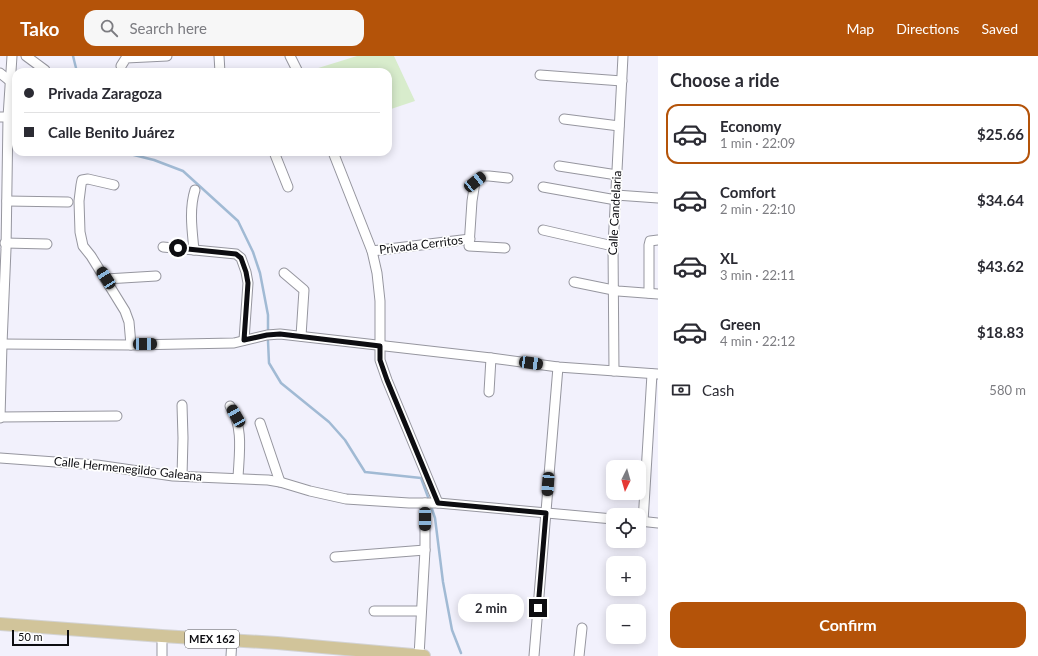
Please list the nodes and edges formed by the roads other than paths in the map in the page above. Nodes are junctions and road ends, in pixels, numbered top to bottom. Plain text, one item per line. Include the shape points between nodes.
1 (12, 56) edge
2 (26, 56) edge
3 (167, 56) edge
4 (219, 56) edge
5 (288, 56) edge
6 (623, 56) edge
7 (124, 60) edge
8 (42, 68) edge
9 (220, 68) edge
10 (296, 68) edge
11 (0, 73) edge
12 (540, 75) dead end
13 (10, 81) junction
14 (622, 81) junction
15 (8, 117) edge
16 (564, 119) dead end
17 (619, 126) junction
18 (276, 156) edge
19 (335, 156) edge
20 (559, 166) dead end
21 (617, 175) junction
22 (508, 178) dead end
23 (114, 184) dead end
24 (288, 187) dead end
25 (543, 187) dead end
26 (195, 190) dead end
27 (616, 197) junction
28 (658, 198) edge
29 (6, 201) junction
30 (68, 202) dead end
31 (542, 230) dead end
32 (470, 239) junction
33 (658, 240) edge
34 (47, 244) dead end
35 (613, 246) junction
36 (4, 247) edge
37 (163, 247) dead end
38 (505, 248) dead end
39 (194, 250) junction
40 (372, 251) junction
41 (284, 274) dead end
42 (156, 276) dead end
43 (106, 278) junction
44 (574, 282) dead end
45 (613, 290) junction
46 (653, 294) edge
47 (2, 300) edge
48 (301, 336) junction
49 (244, 340) junction
50 (1, 344) edge
51 (131, 345) junction
52 (380, 346) junction
53 (491, 358) junction
54 (558, 367) junction
55 (614, 371) junction
56 (655, 374) edge
57 (489, 392) dead end
58 (182, 405) dead end
59 (230, 406) dead end
60 (117, 416) dead end
61 (0, 418) edge
62 (260, 423) dead end
63 (0, 458) edge
64 (182, 476) junction
65 (238, 478) junction
66 (280, 482) junction
67 (425, 503) junction
68 (438, 503) junction
69 (642, 508) edge
70 (546, 513) junction
71 (606, 518) edge
72 (646, 522) edge
73 (658, 523) edge
74 (425, 550) junction
75 (335, 557) dead end
76 (374, 611) dead end
77 (421, 611) junction
78 (0, 624) edge
79 (582, 628) dead end
80 (162, 636) junction
81 (232, 640) junction
82 (372, 654) edge
83 (162, 656) edge
84 (231, 656) edge
85 (419, 656) edge
86 (424, 656) edge
87 (534, 656) edge
88 (579, 656) edge

1 - 13 street
2 - 8 street
3 - 7 street
4 - 9 street
5 - 10 street
6 - 14 street, Calle Candelaria
11 - 13 street
12 - 14 street
13 - 15 street
14 - 17 street, Calle Candelaria
15 - 29 street
16 - 17 street
17 - 21 street, Calle Candelaria
18 - 24 street
19 - 40 street
20 - 21 street
21 - 27 street, Calle Candelaria
22 - 32 street, Privada Cerritos via 482,176 475,182
23 - 43 street via 82,180 79,201 82,246
25 - 27 street
26 - 39 street via 192,201
27 - 28 street
27 - 35 street, Calle Candelaria
29 - 30 street
29 - 36 street
31 - 35 street
32 - 38 street, Privada Cerritos via 469,246
32 - 40 street, Privada Cerritos
33 - 46 street via 650,241 649,245
34 - 36 street
35 - 45 street, Calle Candelaria
36 - 47 street
37 - 39 street
39 - 49 street via 236,254 241,258 248,283
40 - 52 street via 380,301
41 - 48 street via 304,290
42 - 43 street
43 - 51 street via 125,311 129,322
44 - 45 street
45 - 46 street
45 - 55 street, Calle Candelaria
47 - 50 street
48 - 49 street via 280,334
48 - 52 street
49 - 51 street via 234,343
50 - 51 street
50 - 61 street
52 - 53 street
52 - 68 street via 380,360 387,380
53 - 54 street
53 - 57 street
54 - 55 street
54 - 70 street
55 - 56 street
56 - 69 street
58 - 64 street
59 - 65 street via 237,421
60 - 61 street
62 - 66 street
63 - 64 street, Calle Hermenegildo Galeana
64 - 65 street, Calle Hermenegildo Galeana
65 - 66 street, Calle Hermenegildo Galeana
66 - 67 street, Calle Hermenegildo Galeana via 346,499
67 - 68 street, Calle Hermenegildo Galeana
67 - 74 street
68 - 70 street, Calle Hermenegildo Galeana
70 - 71 street, Calle Hermenegildo Galeana
70 - 87 street
72 - 73 street
74 - 75 street
74 - 77 street
76 - 77 street
77 - 85 street
78 - 80 main road, MEX 162
79 - 88 street
80 - 81 main road, MEX 162
80 - 83 street
81 - 82 main road, MEX 162
81 - 84 street
82 - 85 main road, MEX 162
85 - 86 main road, MEX 162

